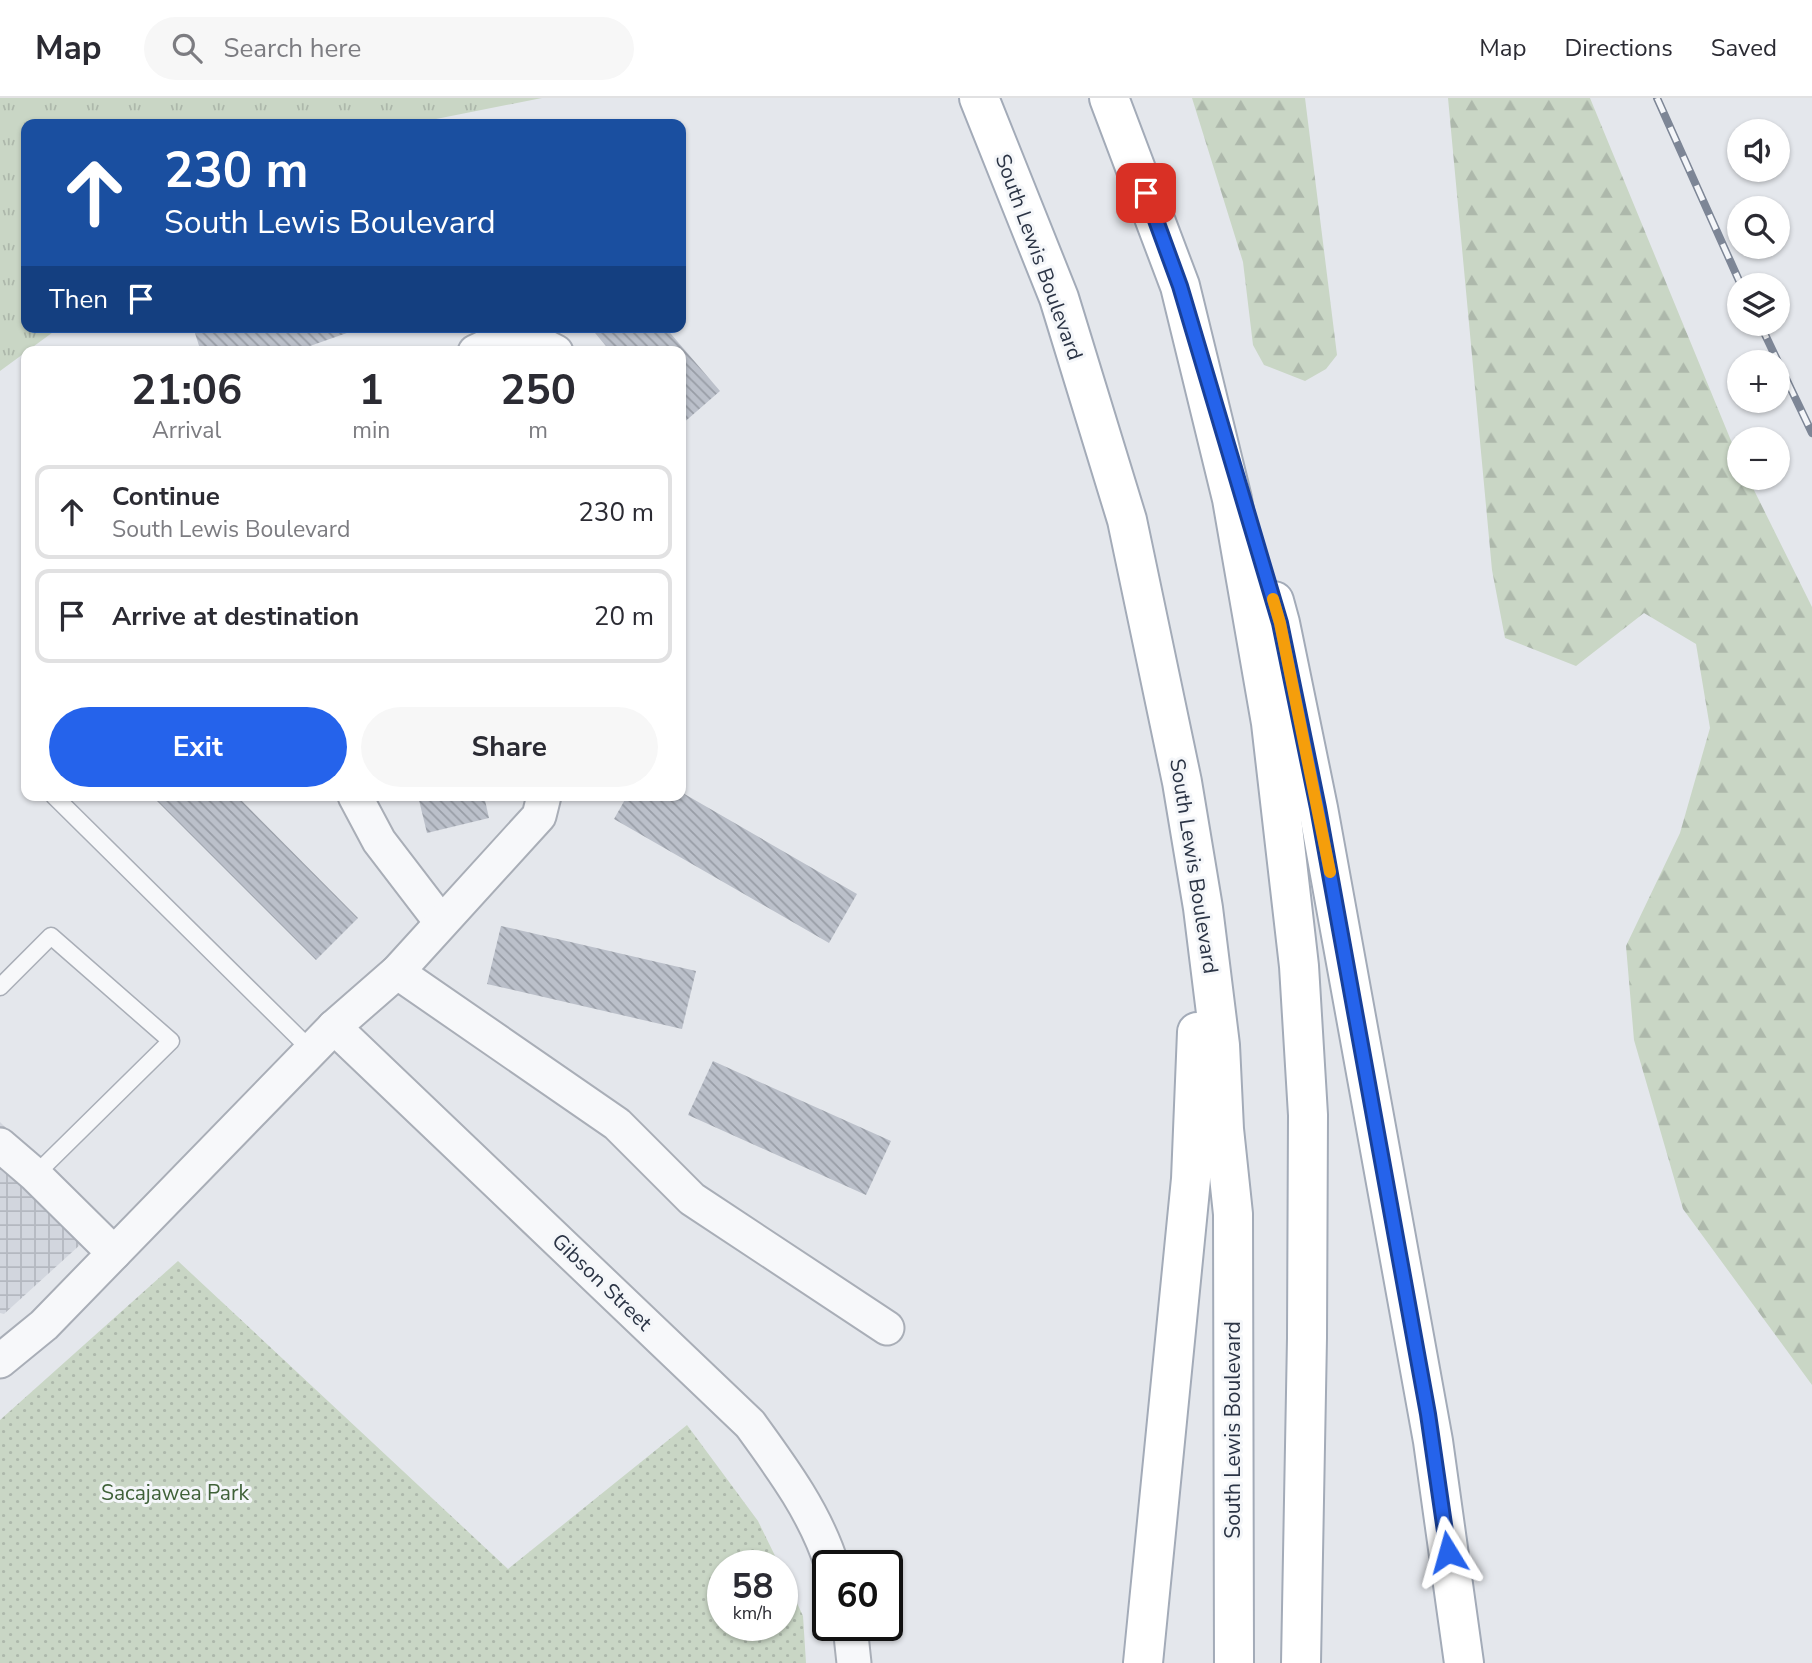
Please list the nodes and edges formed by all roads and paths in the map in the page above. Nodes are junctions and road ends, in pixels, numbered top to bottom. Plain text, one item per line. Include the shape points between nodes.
1 (979, 98) edge
2 (1109, 98) edge
3 (1190, 322) junction
4 (515, 333) edge
5 (519, 333) edge
6 (488, 346) edge
7 (544, 346) edge
8 (60, 801) edge
9 (358, 801) edge
10 (543, 801) edge
11 (1203, 908) junction
12 (441, 922) junction
13 (397, 972) junction
14 (0, 987) edge
15 (323, 1038) junction
16 (0, 1145) edge
17 (35, 1175) junction
18 (114, 1253) junction
19 (887, 1328) dead end
20 (0, 1361) edge
21 (827, 1550) edge
22 (852, 1641) edge
23 (855, 1663) edge
24 (1143, 1663) edge
25 (1234, 1663) edge
26 (1301, 1663) edge
27 (1464, 1663) edge

1 - 11 main road, South Lewis Boulevard via 1059,298 1127,520 1182,782
2 - 3 main road
3 - 26 main road via 1232,499 1271,723 1299,966 1308,1115
3 - 27 main road via 1283,636 1433,1441
4 - 6 street
5 - 7 street
8 - 15 lane
9 - 12 street via 379,841
10 - 12 street via 539,816
11 - 24 main road via 1191,1179
11 - 25 main road, South Lewis Boulevard via 1220,1045 1233,1214
12 - 13 street
13 - 15 street
13 - 19 street via 617,1124 692,1199
14 - 17 lane via 51,936 171,1041
15 - 18 street
15 - 21 street, Gibson Street via 750,1424 788,1477
16 - 17 street
17 - 18 street
18 - 20 street via 44,1325
22 - 23 street

